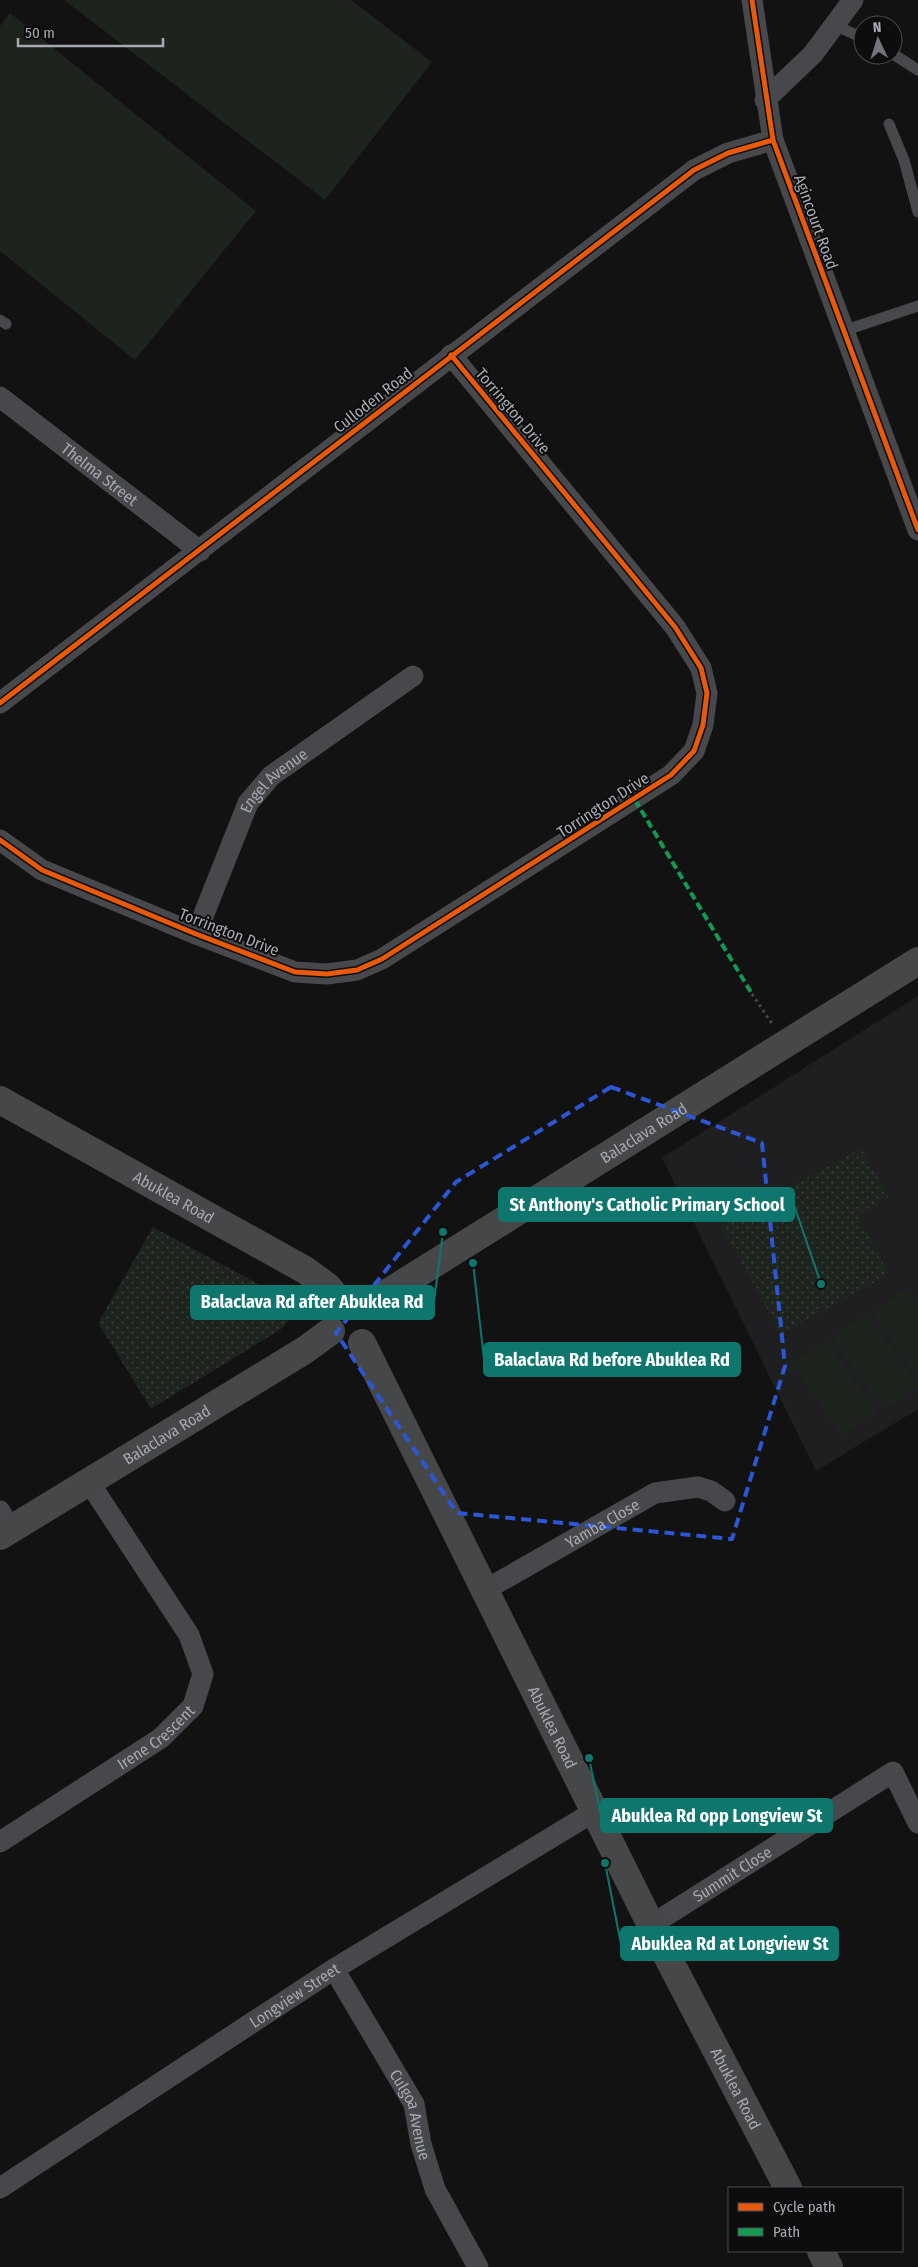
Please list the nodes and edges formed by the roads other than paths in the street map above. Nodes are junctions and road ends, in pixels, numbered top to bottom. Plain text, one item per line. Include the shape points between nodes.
1 (752, 0) edge
2 (853, 0) edge
3 (834, 25) junction
4 (853, 34) edge
5 (903, 60) edge
6 (918, 70) edge
7 (765, 100) junction
8 (889, 124) dead end
9 (773, 140) junction
10 (918, 212) edge
11 (918, 306) edge
12 (843, 331) junction
13 (451, 355) junction
14 (0, 397) edge
15 (918, 530) edge
16 (200, 551) junction
17 (413, 676) dead end
18 (0, 703) edge
19 (0, 840) edge
20 (196, 934) junction
21 (918, 961) edge
22 (0, 1100) edge
23 (355, 1304) junction
24 (332, 1331) junction
25 (362, 1343) junction
26 (89, 1482) junction
27 (726, 1501) dead end
28 (4, 1526) edge
29 (484, 1590) junction
30 (595, 1811) junction
31 (918, 1823) edge
32 (0, 1842) edge
33 (651, 1925) junction
34 (334, 1969) junction
35 (787, 2187) edge
36 (0, 2188) edge
37 (822, 2252) edge
38 (478, 2267) edge
39 (829, 2267) edge

1 - 7 street, Agincourt Road
2 - 3 street
3 - 4 lane
3 - 7 street via 791,78
5 - 6 lane
7 - 9 street, Agincourt Road
8 - 10 lane via 904,160
9 - 12 street, Agincourt Road
9 - 13 street, Culloden Road via 728,153 694,170
11 - 12 lane
12 - 15 street, Agincourt Road
13 - 16 street, Culloden Road
13 - 20 street, Torrington Drive via 675,627 692,652 701,668 707,692 703,725 694,751 672,775 635,800 382,959 357,970 326,974 295,972
14 - 16 street, Thelma Street
16 - 18 street, Culloden Road
17 - 20 street, Engel Avenue via 271,776 248,803
19 - 20 street, Torrington Drive via 42,870
21 - 23 street, Balaclava Road
22 - 23 street, Abuklea Road via 305,1270
23 - 24 street via 331,1314
23 - 25 street via 375,1318 376,1326
24 - 25 street via 347,1344
24 - 26 street, Balaclava Road
25 - 29 street, Abuklea Road
26 - 28 street, Balaclava Road
26 - 32 street, Irene Crescent via 189,1635 203,1674 193,1706 162,1738
27 - 29 street, Yamba Close via 698,1487 655,1493
29 - 30 street, Abuklea Road
30 - 33 street, Abuklea Road
30 - 34 street, Longview Street
31 - 33 street, Summit Close via 893,1772
33 - 35 street, Abuklea Road
34 - 36 street, Longview Street
34 - 38 street, Culgoa Avenue via 414,2104 421,2144 435,2189
37 - 39 street

